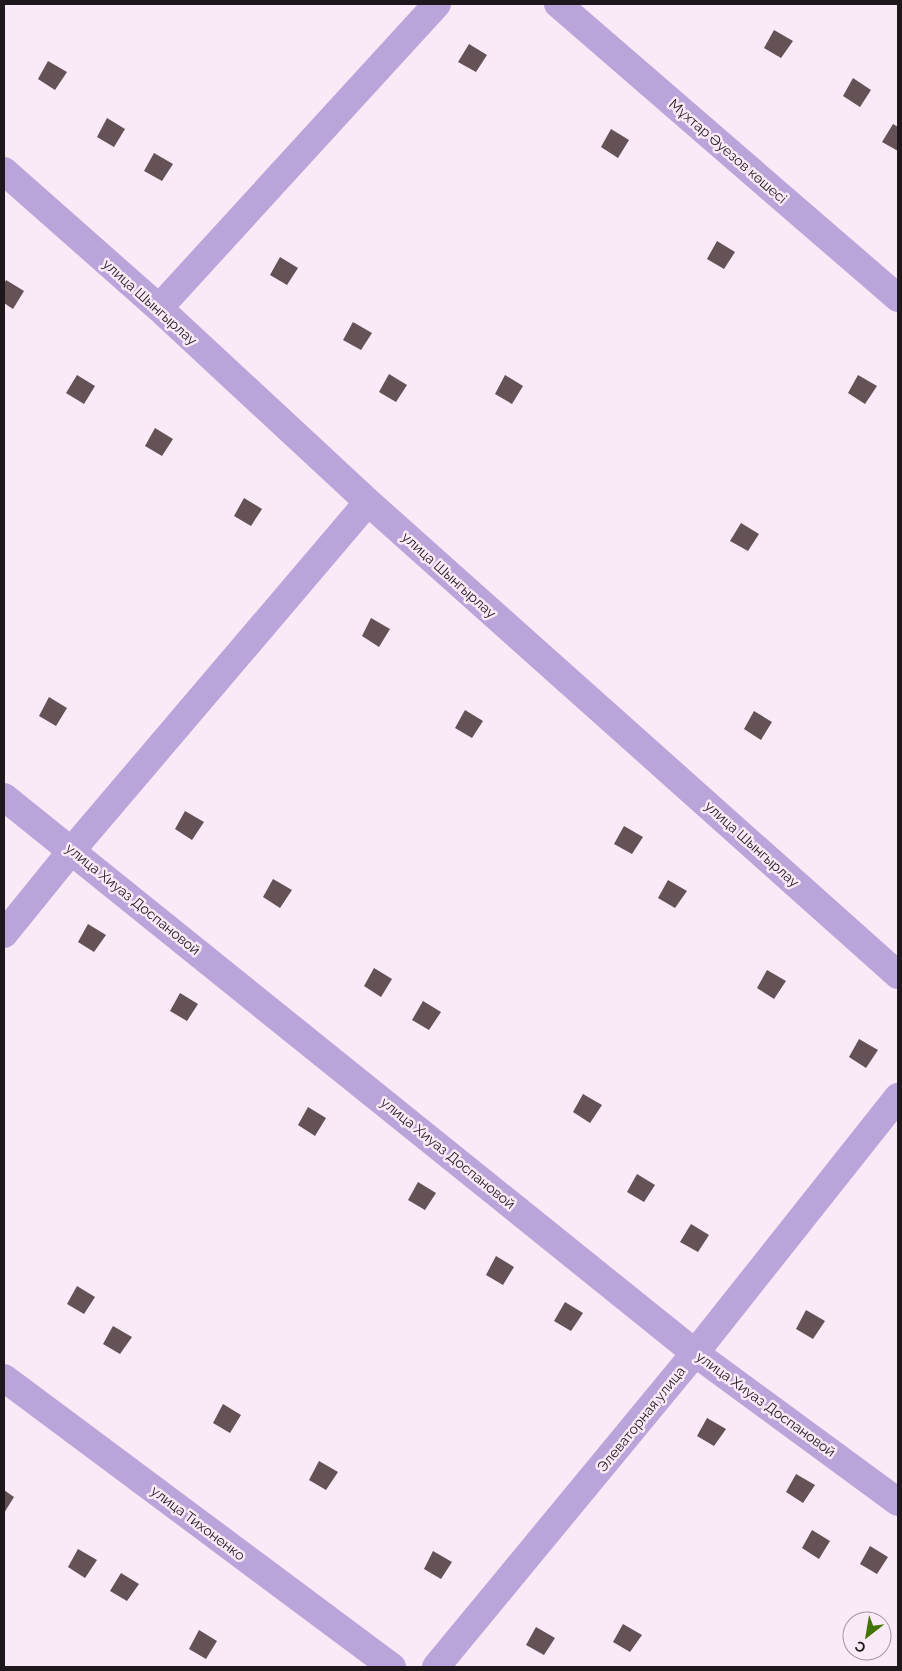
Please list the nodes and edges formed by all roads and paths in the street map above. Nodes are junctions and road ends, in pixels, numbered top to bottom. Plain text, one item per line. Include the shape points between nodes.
1 (437, 4) edge
2 (558, 4) edge
3 (4, 171) edge
4 (898, 298) edge
5 (159, 308) junction
6 (368, 502) junction
7 (4, 797) edge
8 (72, 850) junction
9 (4, 934) edge
10 (898, 975) edge
11 (898, 1097) edge
12 (695, 1353) junction
13 (4, 1378) edge
14 (898, 1502) edge
15 (392, 1667) edge
16 (436, 1667) edge

1 - 5 street
2 - 4 street, Мұхтар Әуезов көшесі
3 - 5 street, улица Шынгырлау
5 - 6 street, улица Шынгырлау
6 - 8 street
6 - 10 street, улица Шынгырлау
7 - 8 street, улица Хиуаз Доспановой
8 - 9 street
8 - 12 street, улица Хиуаз Доспановой
11 - 12 street, Элеваторная улица
12 - 14 street, улица Хиуаз Доспановой
12 - 16 street, Элеваторная улица
13 - 15 street, улица Тихоненко

